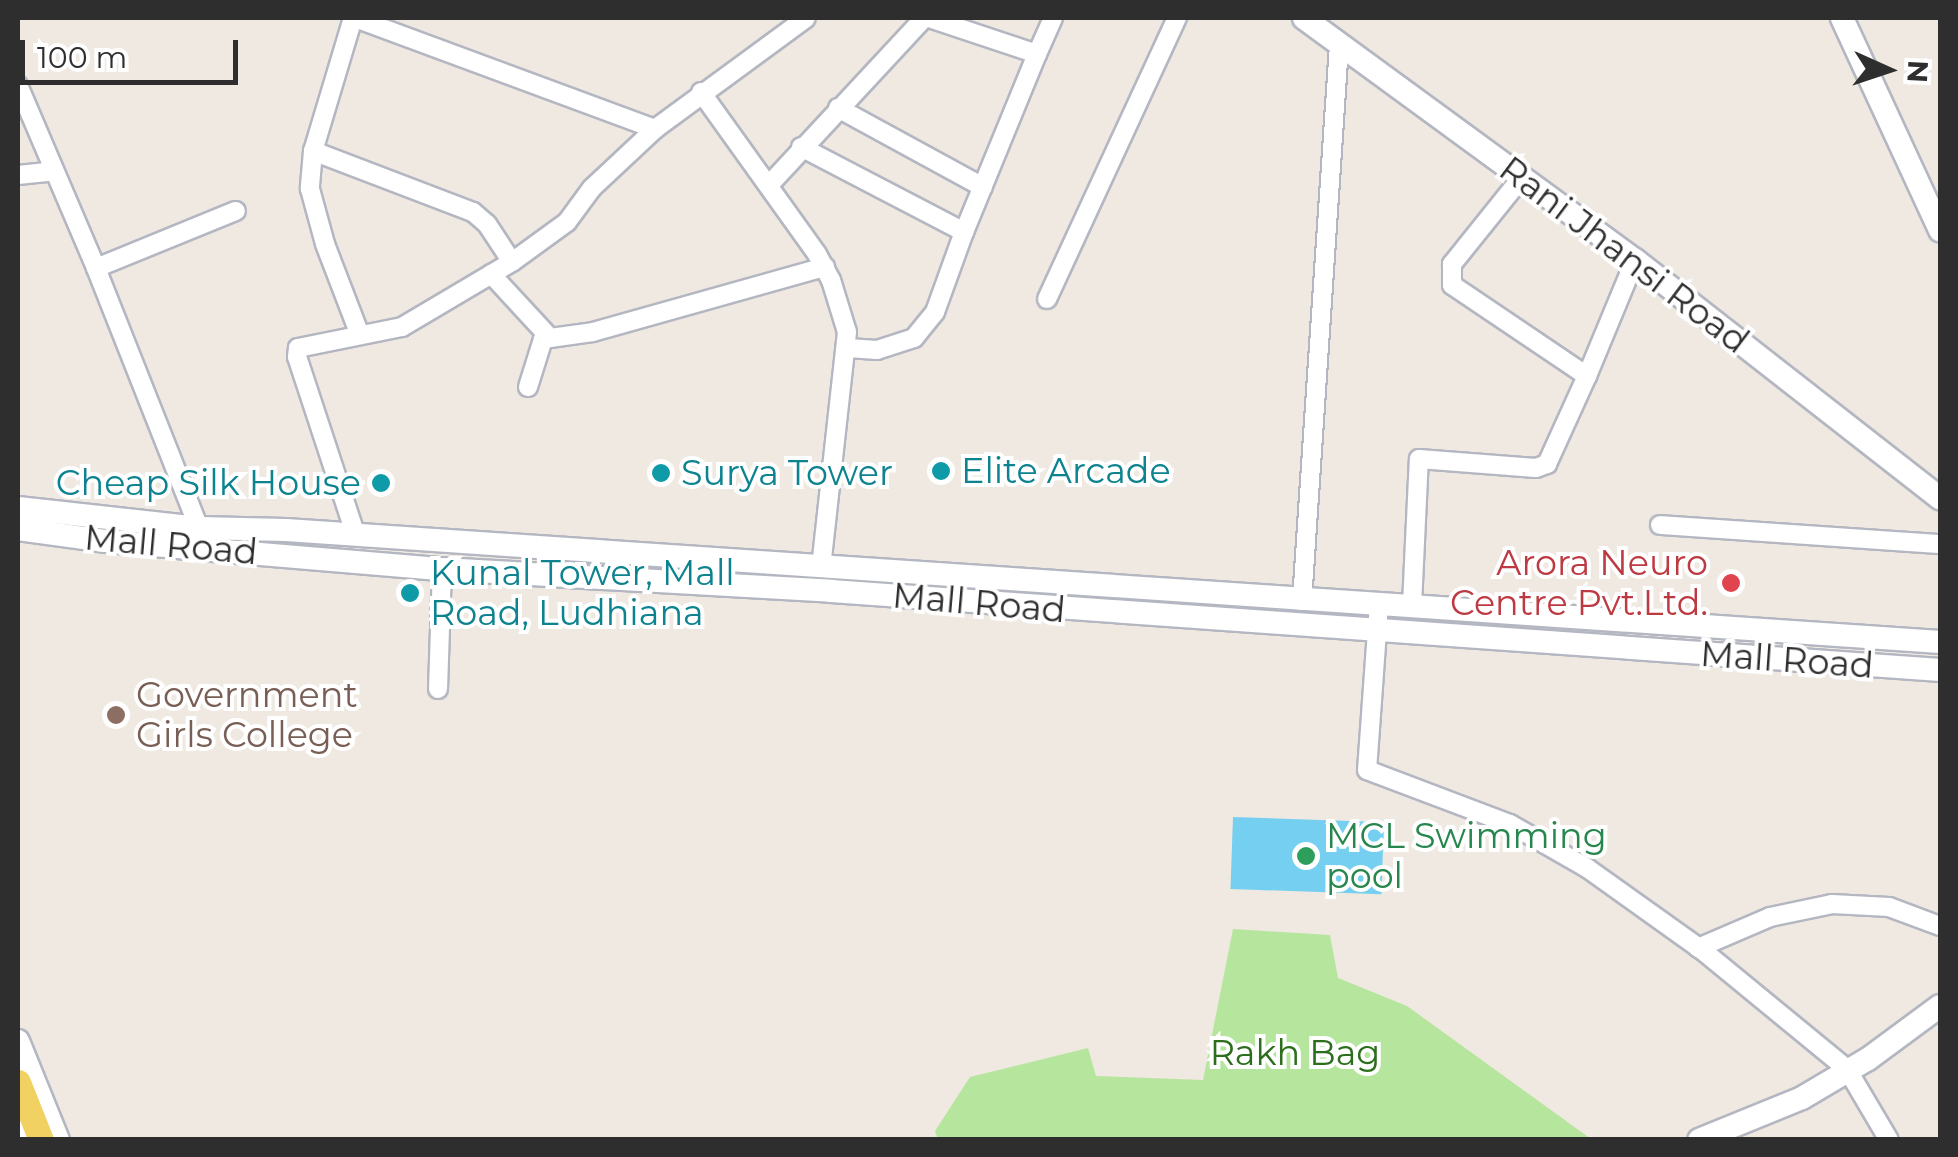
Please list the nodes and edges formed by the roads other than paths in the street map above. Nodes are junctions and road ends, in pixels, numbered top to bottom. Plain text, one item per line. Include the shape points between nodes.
1 (354, 18) edge
2 (806, 18) edge
3 (926, 18) edge
4 (1053, 18) edge
5 (1177, 18) edge
6 (1304, 18) edge
7 (1842, 18) edge
8 (1339, 45) junction
9 (1036, 54) junction
10 (18, 85) edge
11 (701, 92) junction
12 (838, 108) junction
13 (655, 129) junction
14 (801, 148) junction
15 (314, 151) junction
16 (54, 171) junction
17 (18, 175) edge
18 (1522, 177) junction
19 (769, 184) junction
20 (983, 186) junction
21 (236, 211) dead end
22 (1940, 230) edge
23 (964, 232) junction
24 (1635, 260) junction
25 (512, 262) junction
26 (825, 267) junction
27 (96, 268) junction
28 (490, 274) junction
29 (1047, 299) dead end
30 (360, 335) junction
31 (550, 338) junction
32 (848, 348) junction
33 (1587, 376) junction
34 (528, 387) dead end
35 (1940, 498) edge
36 (18, 508) edge
37 (1660, 525) dead end
38 (198, 528) junction
39 (18, 529) edge
40 (356, 536) junction
41 (1940, 544) edge
42 (821, 566) junction
43 (442, 569) junction
44 (1302, 601) junction
45 (1379, 604) junction
46 (1412, 604) junction
47 (1378, 633) junction
48 (1940, 642) edge
49 (1940, 670) edge
50 (438, 689) dead end
51 (1940, 926) edge
52 (1698, 948) junction
53 (1940, 1006) edge
54 (18, 1041) edge
55 (1847, 1069) junction
56 (18, 1082) edge
57 (18, 1132) edge
58 (21, 1140) edge
59 (40, 1140) edge
60 (58, 1140) edge
61 (1699, 1140) edge
62 (1889, 1140) edge

1 - 13 street
1 - 15 street
2 - 11 street
3 - 9 street
3 - 12 street
4 - 9 street
5 - 29 street
6 - 8 main road, Rani Jhansi Road
7 - 22 main road
8 - 18 main road, Rani Jhansi Road
8 - 44 street
9 - 20 street
10 - 16 street
11 - 13 street
11 - 19 street
12 - 14 street
12 - 20 street
13 - 25 street via 592,188 567,222
14 - 19 street
14 - 23 street
15 - 25 street via 473,212
15 - 30 street via 310,188
16 - 17 street
16 - 27 street
18 - 24 main road, Rani Jhansi Road
18 - 33 street via 1452,264 1449,279
19 - 26 street
20 - 23 street
21 - 27 street
23 - 32 street via 935,312 914,338 877,350
24 - 33 street
24 - 35 main road, Rani Jhansi Road
25 - 28 street
26 - 31 street
26 - 32 street
27 - 38 street
28 - 30 street via 411,322
28 - 31 street
30 - 40 street via 302,345 297,352
31 - 34 street via 537,350
32 - 42 street
33 - 46 street via 1547,464 1419,460
36 - 38 main road, Mall Road
37 - 41 street
38 - 40 main road, Mall Road
39 - 43 main road, Mall Road
40 - 42 main road, Mall Road
42 - 44 main road, Mall Road
43 - 47 main road, Mall Road
43 - 50 street
44 - 45 main road, Mall Road
45 - 46 main road, Mall Road
45 - 47 street
46 - 48 main road, Mall Road
47 - 49 main road, Mall Road
47 - 52 street via 1367,770 1510,824 1587,868
51 - 52 street via 1889,907 1832,904 1770,917
52 - 55 street
53 - 55 main road
54 - 60 main road
55 - 61 main road via 1777,1110
55 - 62 street
56 - 59 main road
57 - 58 main road

